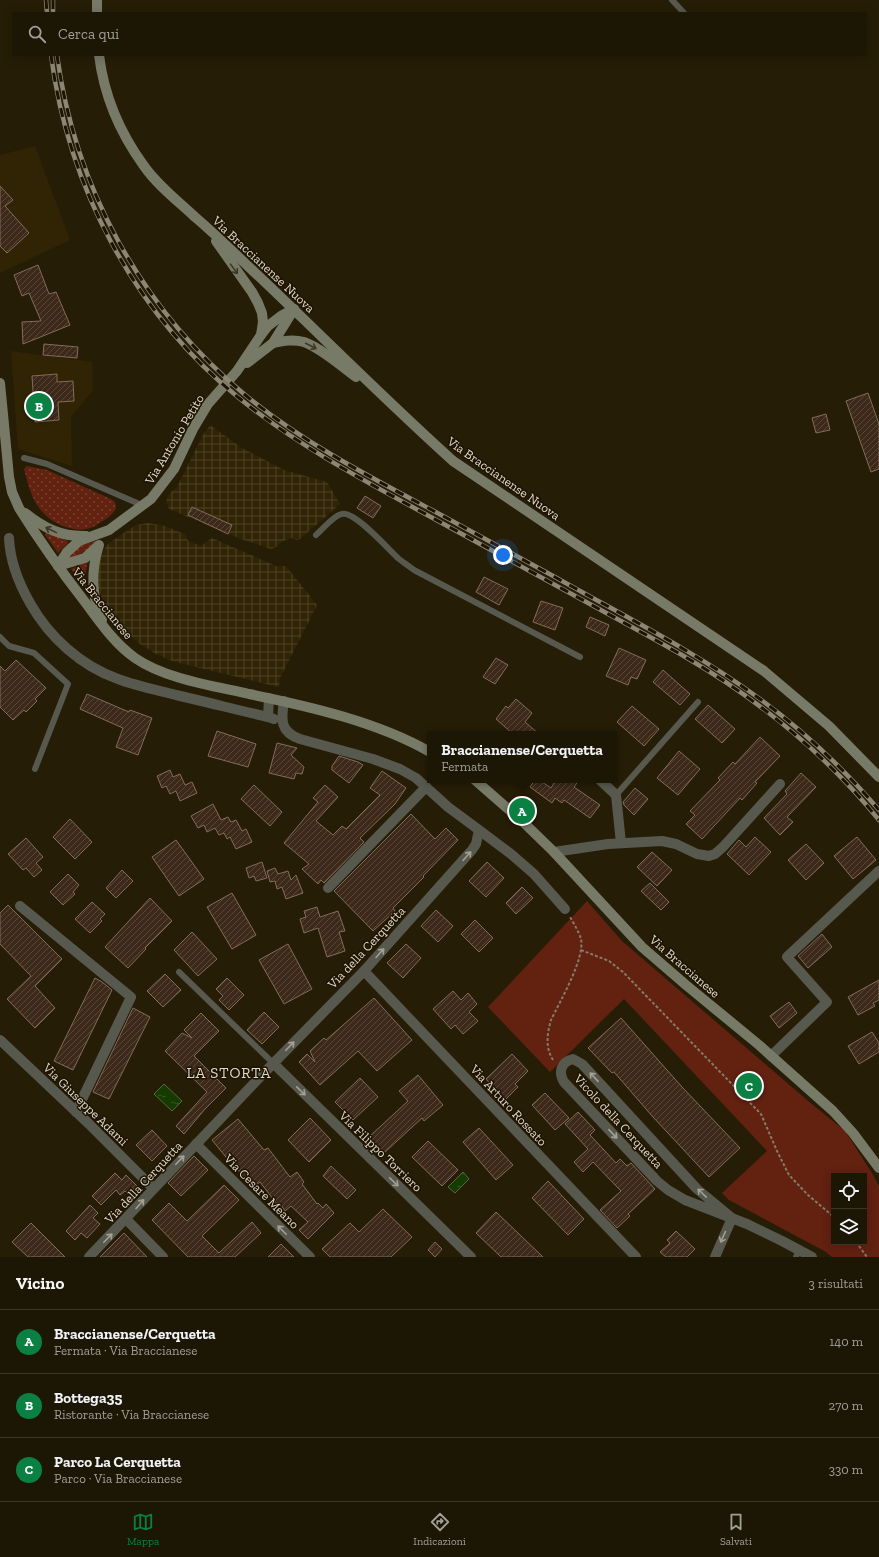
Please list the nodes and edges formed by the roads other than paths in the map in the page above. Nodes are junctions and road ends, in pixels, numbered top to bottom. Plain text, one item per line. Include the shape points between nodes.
1 (97, 0) edge
2 (672, 0) edge
3 (97, 12) edge
4 (683, 12) edge
5 (99, 56) edge
6 (204, 225) junction
7 (294, 309) junction
8 (261, 335) junction
9 (273, 343) junction
10 (237, 371) junction
11 (0, 383) edge
12 (385, 398) junction
13 (24, 458) dead end
14 (144, 506) junction
15 (18, 508) junction
16 (109, 530) junction
17 (316, 535) dead end
18 (88, 536) junction
19 (9, 538) dead end
20 (99, 545) junction
21 (58, 566) junction
22 (109, 634) junction
23 (0, 637) edge
24 (580, 656) dead end
25 (269, 698) junction
26 (284, 701) junction
27 (698, 702) dead end
28 (268, 718) junction
29 (282, 721) junction
30 (427, 751) edge
31 (35, 769) dead end
32 (879, 777) edge
33 (478, 783) edge
34 (603, 783) edge
35 (780, 784) dead end
36 (426, 787) junction
37 (616, 795) junction
38 (479, 830) junction
39 (621, 843) junction
40 (554, 852) junction
41 (879, 871) edge
42 (328, 888) dead end
43 (20, 906) dead end
44 (565, 909) road end
45 (364, 971) junction
46 (179, 972) dead end
47 (0, 1040) edge
48 (771, 1056) junction
49 (273, 1064) junction
50 (76, 1112) junction
51 (196, 1144) junction
52 (879, 1168) edge
53 (153, 1188) junction
54 (732, 1218) junction
55 (126, 1219) junction
56 (798, 1253) edge
57 (89, 1257) edge
58 (162, 1257) edge
59 (310, 1257) edge
60 (471, 1257) edge
61 (636, 1257) edge
62 (715, 1257) edge
63 (812, 1257) edge

1 - 3 street
2 - 4 lane
5 - 6 street, Via Braccianense Nuova via 106,92 126,138 145,167 167,192
6 - 7 street, Via Braccianense Nuova
6 -> 8 street via 252,292 262,313
7 - 8 street, Via Antonio Petito via 280,316
7 - 9 street, Via Antonio Petito
7 - 12 street, Via Braccianense Nuova
8 - 10 street, Via Antonio Petito
9 - 10 street, Via Antonio Petito
9 -> 12 street via 286,340 304,342
10 - 14 street, Via Antonio Petito via 208,404 169,477
11 - 15 street, Via Braccianese via 9,477
12 - 32 street, Via Braccianense Nuova via 453,461 764,671 829,726
13 - 14 lane via 47,464
14 - 16 street, Via Antonio Petito
18 -> 15 street via 67,536 54,532
15 - 21 street, Via Braccianese
16 - 18 street, Via Antonio Petito
16 - 20 street, Via Antonio Petito
17 - 24 lane via 338,515 345,513 357,519 414,570
18 - 21 street, Via Antonio Petito via 72,546
19 - 28 street via 10,557 16,578 35,612 50,632 84,662 126,682
20 - 21 street, Via Antonio Petito via 85,558
20 - 22 street via 94,563 94,589 100,616
21 - 22 street, Via Braccianese
22 - 25 street, Via Braccianese via 133,656 157,670 204,684
23 - 31 lane via 9,646 34,653 68,684
25 - 26 street, Via Braccianese
25 - 28 street
26 - 29 street
26 - 30 street, Via Braccianese via 393,734
27 - 37 lane
28 - 29 street
29 - 36 street via 286,730 297,738 386,764 408,774
33 - 40 street, Via Braccianese
34 - 37 street
35 - 39 street via 712,855 703,855 662,841
36 - 38 street
36 - 42 street
37 - 39 street
38 - 44 street via 534,874
45 -> 38 street, Via della Cerquetta via 472,850
39 - 40 street
40 - 48 street, Via Braccianese via 642,946
41 - 48 street via 787,957 827,1002
43 - 50 street via 131,997
49 -> 45 street, Via della Cerquetta
45 - 61 street, Via Arturo Rossato
46 - 49 lane
47 - 50 street, Via Giuseppe Adami
48 - 52 street, Via Braccianese via 833,1111
49 - 51 street, Via della Cerquetta
49 -> 60 street, Via Filippo Torriero
50 - 53 street, Via Giuseppe Adami
53 -> 51 street, Via della Cerquetta
59 -> 51 street, Via Cesare Meano
55 -> 53 street, Via della Cerquetta
54 -> 54 street, Vicolo della Cerquetta via 697,1189 582,1064 573,1059 565,1063 561,1068 561,1078 564,1082 662,1185 685,1200
54 - 56 street, Vicolo della Cerquetta
54 -> 62 street
57 -> 55 street, Via della Cerquetta
55 - 58 street
56 - 63 street, Vicolo della Cerquetta

